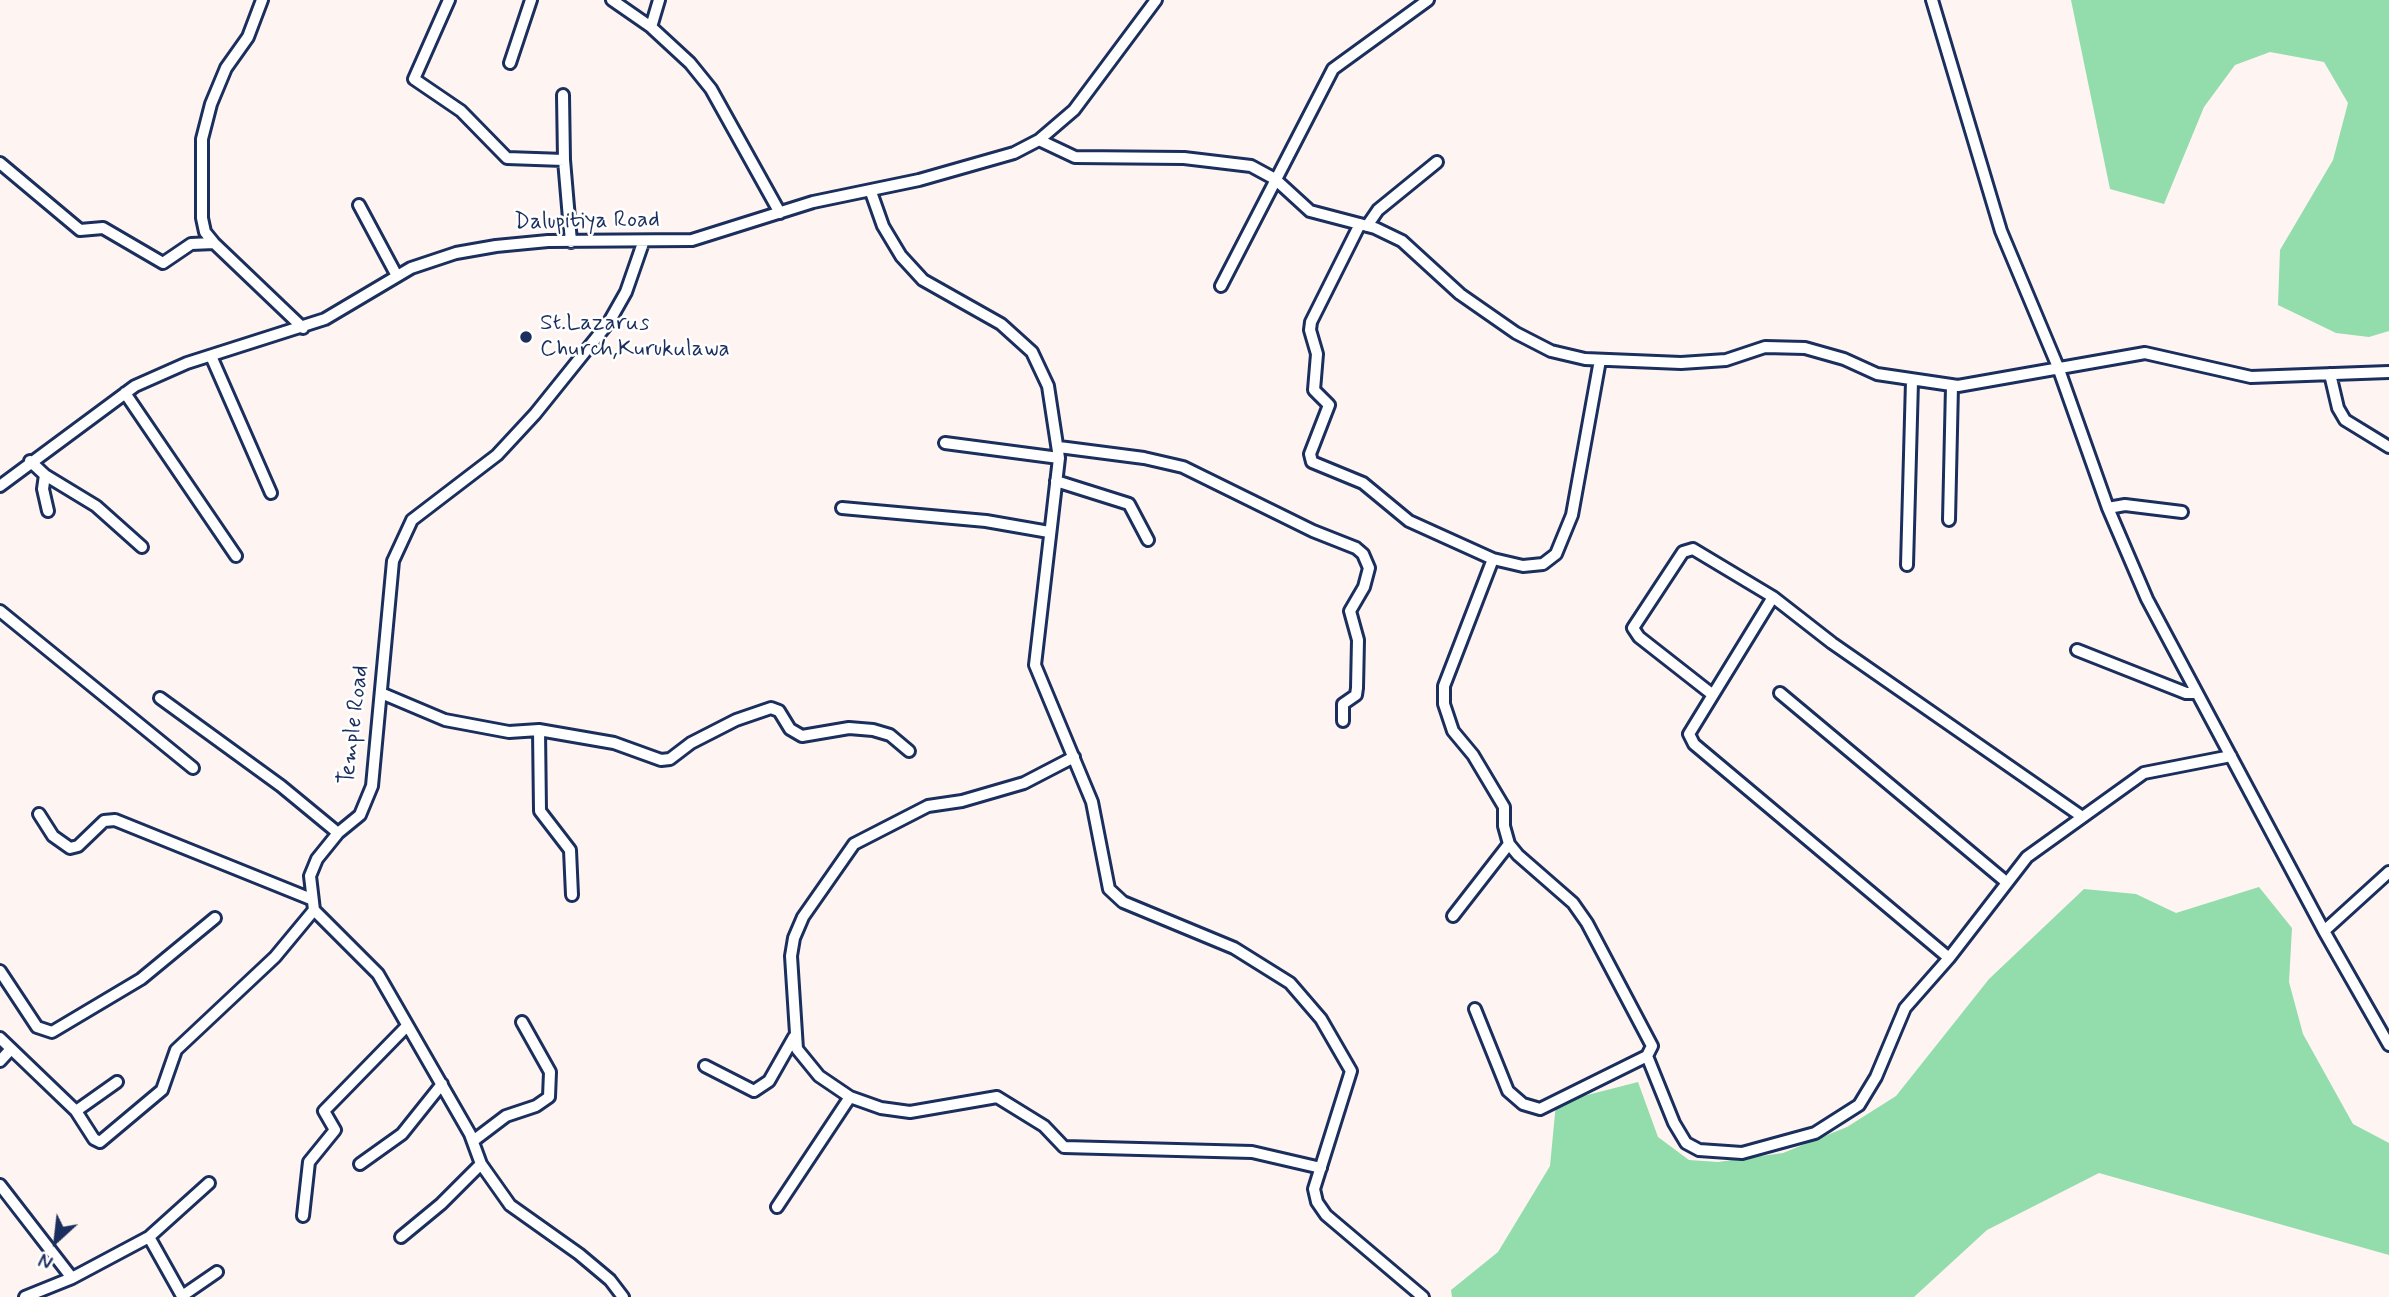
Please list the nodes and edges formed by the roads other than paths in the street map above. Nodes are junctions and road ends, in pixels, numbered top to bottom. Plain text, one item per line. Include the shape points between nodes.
1 (262, 0) edge
2 (449, 0) edge
3 (531, 0) edge
4 (612, 0) edge
5 (659, 0) edge
6 (1156, 0) edge
7 (1428, 0) edge
8 (1932, 0) edge
9 (651, 27) junction
10 (510, 62) dead end
11 (563, 95) dead end
12 (1039, 140) junction
13 (564, 160) junction
14 (1437, 162) dead end
15 (0, 163) edge
16 (1275, 179) junction
17 (872, 192) junction
18 (359, 205) dead end
19 (780, 213) junction
20 (1364, 225) junction
21 (571, 242) junction
22 (214, 243) junction
23 (643, 243) junction
24 (397, 276) junction
25 (1221, 286) dead end
26 (303, 328) junction
27 (211, 356) junction
28 (1600, 360) junction
29 (2058, 367) junction
30 (2389, 372) edge
31 (2330, 374) junction
32 (1912, 381) junction
33 (1952, 386) junction
34 (125, 393) junction
35 (945, 443) dead end
36 (2389, 447) edge
37 (1059, 453) junction
38 (30, 461) junction
39 (45, 475) junction
40 (1056, 481) junction
41 (0, 486) edge
42 (271, 492) dead end
43 (842, 508) dead end
44 (2108, 508) junction
45 (48, 511) dead end
46 (2182, 513) dead end
47 (1949, 520) dead end
48 (1049, 532) junction
49 (1149, 540) dead end
50 (142, 547) dead end
51 (236, 556) dead end
52 (1493, 559) junction
53 (1907, 565) dead end
54 (1773, 597) junction
55 (0, 611) edge
56 (2077, 650) dead end
57 (381, 693) junction
58 (1780, 693) dead end
59 (2197, 693) junction
60 (1713, 695) junction
61 (160, 698) dead end
62 (1343, 721) dead end
63 (540, 730) junction
64 (909, 751) dead end
65 (2231, 756) junction
66 (1074, 757) junction
67 (193, 768) dead end
68 (39, 814) dead end
69 (2081, 816) junction
70 (338, 833) junction
71 (1509, 844) junction
72 (2389, 872) edge
73 (2005, 881) junction
74 (572, 895) dead end
75 (313, 904) junction
76 (1453, 916) dead end
77 (215, 918) dead end
78 (2324, 931) junction
79 (1949, 958) junction
80 (0, 971) edge
81 (1475, 1009) dead end
82 (522, 1023) dead end
83 (407, 1027) junction
84 (794, 1037) junction
85 (0, 1038) edge
86 (2389, 1045) edge
87 (11, 1049) junction
88 (1647, 1056) junction
89 (0, 1061) edge
90 (705, 1066) dead end
91 (117, 1082) dead end
92 (442, 1084) junction
93 (850, 1097) junction
94 (76, 1111) junction
95 (472, 1141) junction
96 (360, 1164) dead end
97 (481, 1164) junction
98 (1321, 1168) junction
99 (209, 1183) dead end
100 (0, 1185) edge
101 (777, 1207) dead end
102 (303, 1216) dead end
103 (149, 1237) junction
104 (401, 1237) dead end
105 (217, 1272) dead end
106 (72, 1278) junction
107 (183, 1296) edge
108 (25, 1297) edge
109 (623, 1297) edge
110 (1423, 1297) edge

1 - 22 street via 248,37 226,68 202,139 202,218
2 - 13 street via 414,79 461,111 507,158
3 - 10 street
4 - 9 street
5 - 9 street
6 - 12 street, Dalupitiya Road via 1089,93
7 - 16 street via 1334,69
8 - 29 street via 2001,231
9 - 19 street via 711,89
11 - 13 street
12 - 16 street via 1075,157 1184,158 1251,166
12 - 17 street, Dalupitiya Road via 964,169
13 - 21 street
14 - 20 street
15 - 22 street via 80,230 103,228 163,263 191,243
16 - 20 street via 1310,211
16 - 25 street
17 - 19 street, Dalupitiya Road
17 - 37 street via 883,226 923,280 1001,324 1032,352 1048,386
18 - 24 street
19 - 23 street, Dalupitiya Road via 692,240
20 - 28 street via 1402,241 1460,294 1516,333 1551,352
20 - 52 street via 1311,322 1317,354 1314,390 1329,405 1310,454 1312,462 1363,483 1432,534
21 - 23 street, Dalupitiya Road
21 - 24 street, Dalupitiya Road via 456,253
22 - 26 street
23 - 57 street, Temple Road via 626,292 609,322 535,414 488,463 411,520 393,561
24 - 26 street, Dalupitiya Road via 352,305
26 - 27 street, Dalupitiya Road
27 - 34 street, Dalupitiya Road
27 - 42 street
28 - 32 street via 1726,360 1765,347 1805,348 1877,374
28 - 52 street via 1572,515 1562,545 1543,564 1523,566
29 - 31 street via 2145,353 2251,377
29 - 33 street
29 - 44 street
30 - 31 street
31 - 36 street via 2337,408 2345,420
32 - 33 street
32 - 53 street
33 - 47 street
34 - 38 street, Dalupitiya Road
34 - 51 street
35 - 37 street
37 - 40 street
37 - 62 street via 1144,458 1183,467 1363,554 1369,568 1350,611 1358,640 1356,695 1343,704
38 - 39 street
38 - 41 street, Dalupitiya Road
39 - 45 street
39 - 50 street via 96,506
40 - 48 street
40 - 49 street via 1129,504
43 - 48 street via 986,521
44 - 46 street via 2125,505
44 - 59 street via 2147,598
48 - 66 street via 1035,665
52 - 71 street via 1444,686 1444,705 1453,731 1504,807
54 - 60 street
54 - 60 street via 1693,549 1683,552 1633,628 1639,638
54 - 69 street
55 - 67 street
56 - 59 street via 2186,693
57 - 63 street via 445,720 509,732
57 - 70 street, Temple Road via 373,786 360,815
58 - 73 street
59 - 65 street
60 - 79 street via 1689,734 1694,744
61 - 70 street
63 - 64 street via 614,743 661,760 736,720 771,708 802,736 849,728 873,730
63 - 74 street via 540,811 570,850
65 - 69 street via 2144,773
65 - 78 street
66 - 84 street via 1024,783 928,806 855,844 803,917 794,938
66 - 98 street via 1092,802 1109,889 1123,902 1234,948 1290,983 1321,1019 1351,1071
68 - 75 street via 53,836 70,848 104,821 115,820
69 - 73 street via 2027,857
70 - 75 street, Temple Road via 310,876
71 - 76 street
71 - 88 street via 1573,903 1587,923 1652,1046
72 - 78 street
73 - 79 street
75 - 83 street via 379,974
75 - 94 street via 275,957 176,1050 168,1080 155,1097 100,1142
77 - 80 street via 141,979 52,1032 37,1027
78 - 86 street
79 - 88 street via 1905,1008 1859,1105 1815,1133 1742,1153 1699,1150 1686,1143 1674,1123
81 - 88 street via 1508,1091 1523,1104 1540,1109
82 - 95 street via 551,1072 549,1097 506,1116
83 - 92 street
83 - 102 street via 324,1111 335,1130 309,1162
84 - 90 street via 769,1081 754,1091
84 - 93 street via 797,1049 819,1076
85 - 87 street
87 - 89 street
87 - 94 street
91 - 94 street
92 - 95 street
92 - 96 street via 402,1133
93 - 98 street via 910,1112 997,1097 1044,1126 1064,1147 1252,1152
93 - 101 street
95 - 97 street
97 - 104 street
97 - 109 street via 510,1205 579,1254
98 - 110 street via 1314,1189 1326,1215
99 - 103 street
100 - 106 street
103 - 106 street
103 - 107 street
105 - 107 street
106 - 108 street

